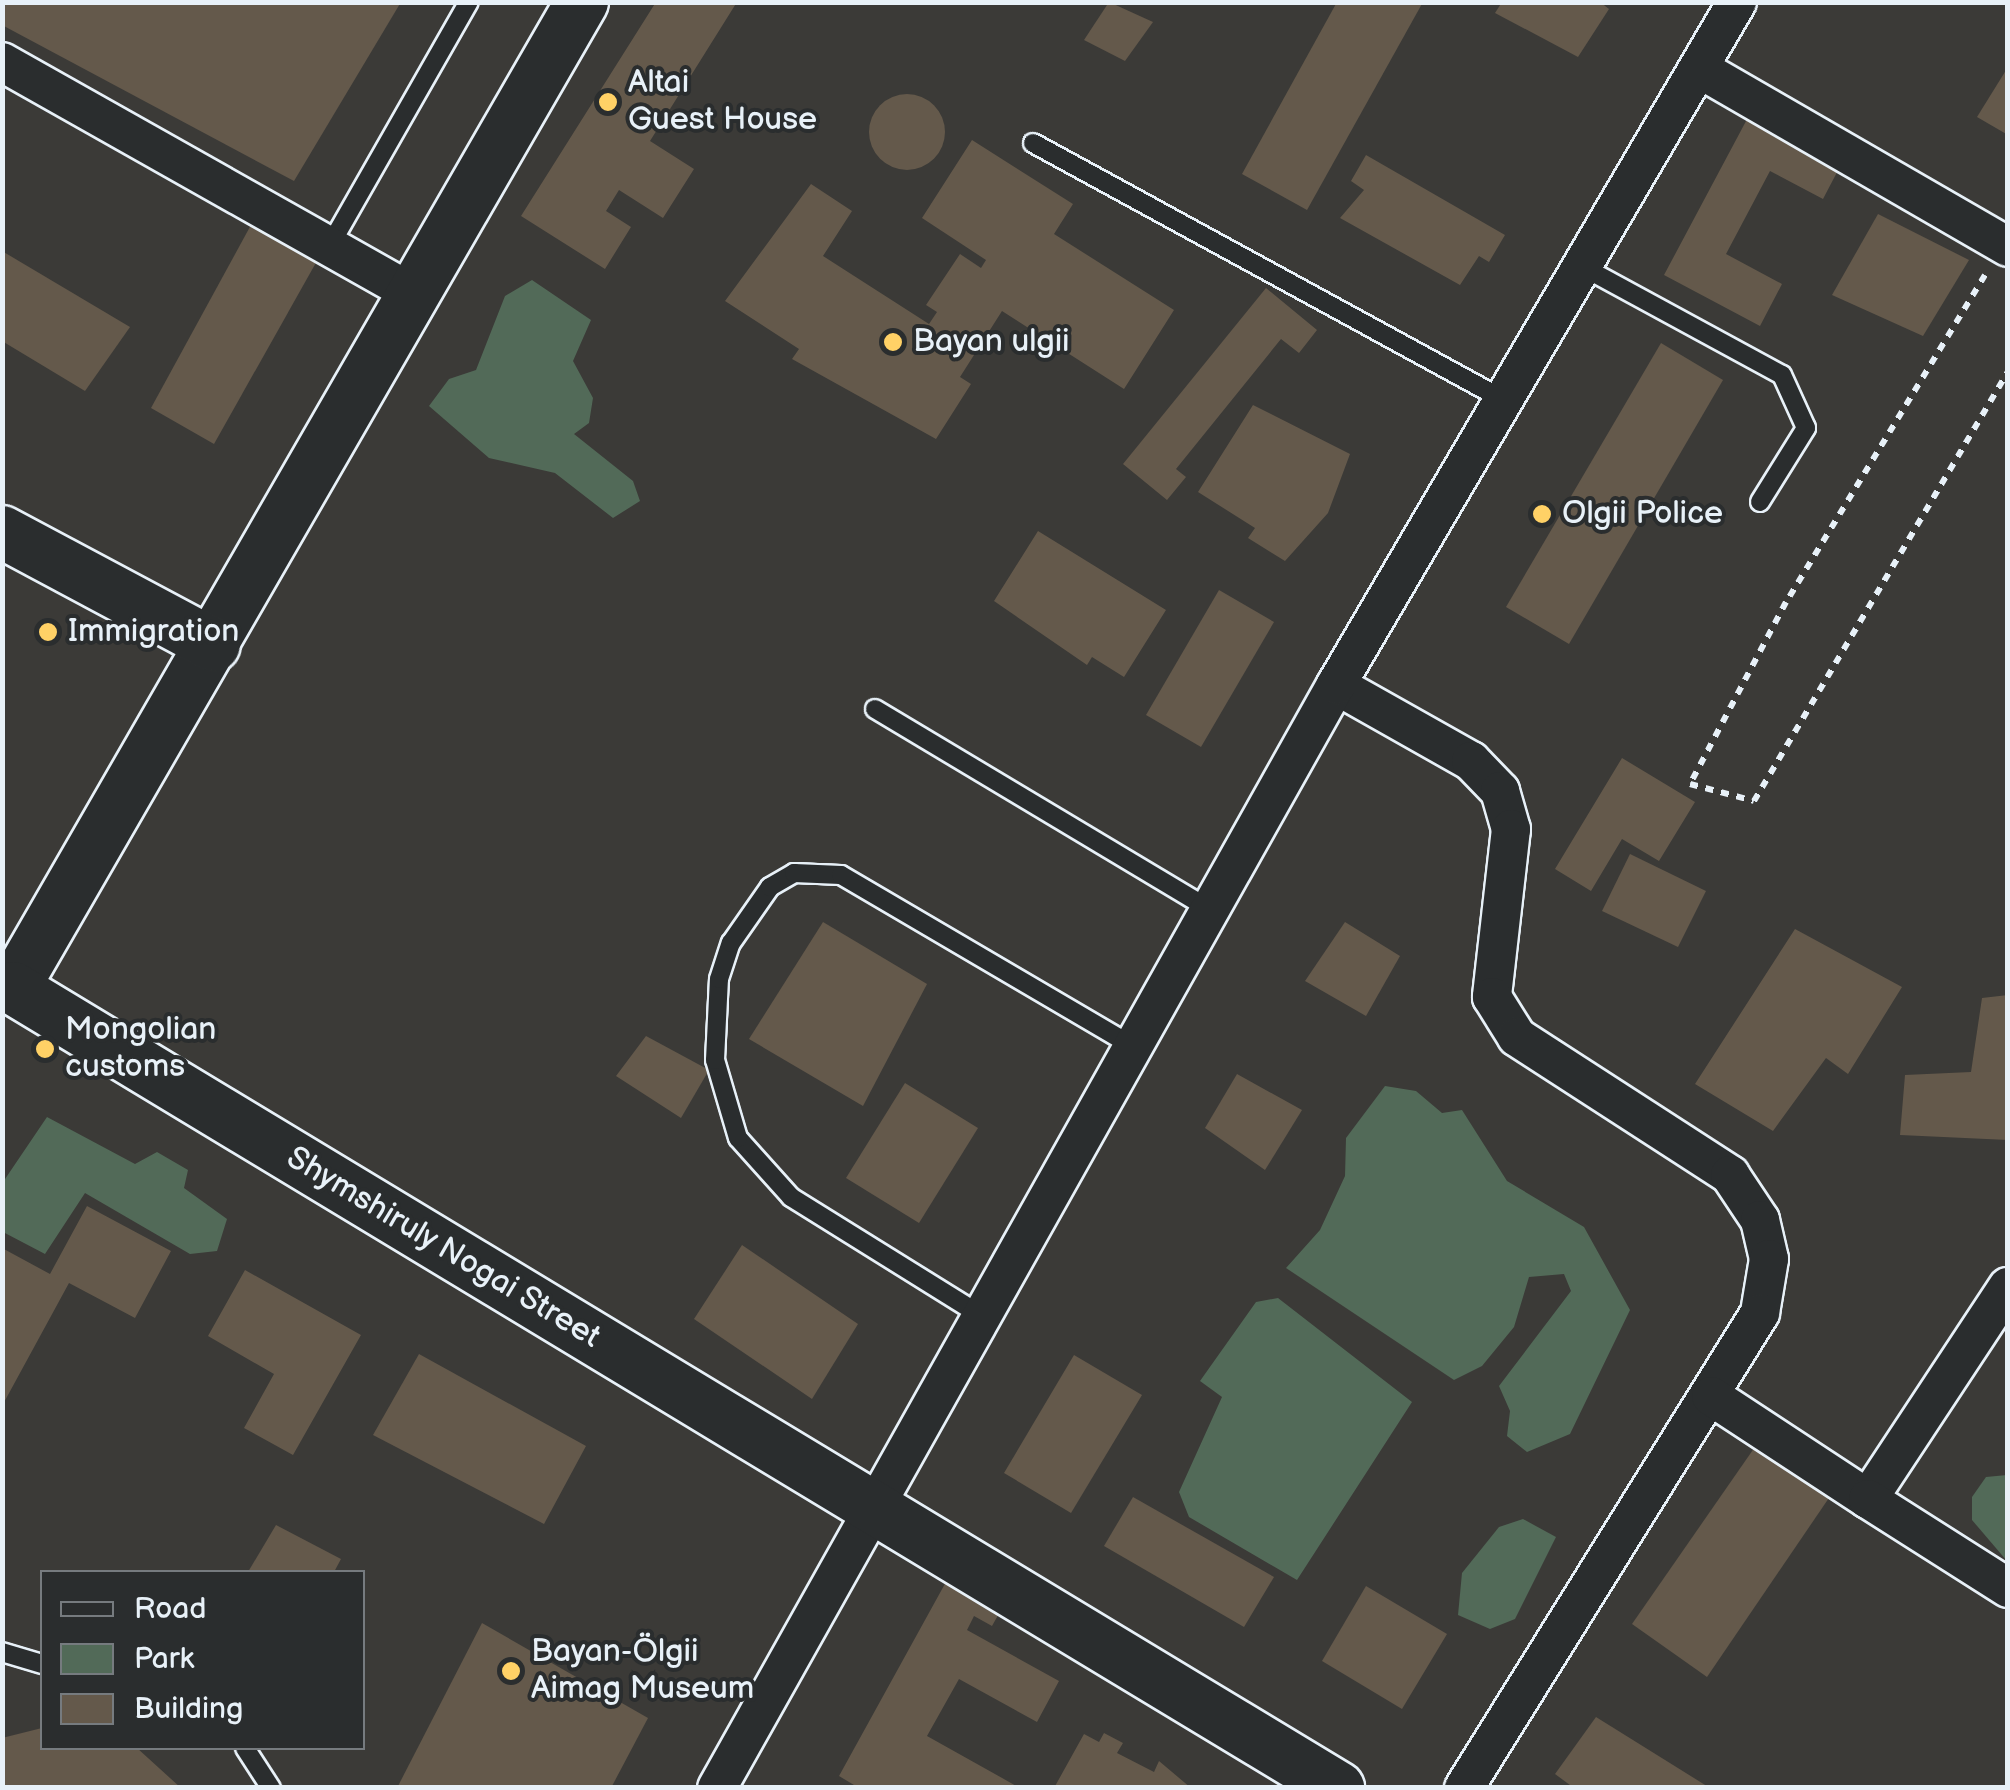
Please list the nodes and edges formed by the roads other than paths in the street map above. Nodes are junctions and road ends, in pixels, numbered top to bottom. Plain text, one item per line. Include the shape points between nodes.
1 (469, 2) edge
2 (582, 2) edge
3 (1721, 9) edge
4 (2, 62) edge
5 (1700, 69) junction
6 (1034, 143) dead end
7 (2006, 246) edge
8 (329, 248) junction
9 (1582, 267) junction
10 (413, 294) junction
11 (1504, 400) junction
12 (1760, 502) dead end
13 (2, 532) edge
14 (214, 646) junction
15 (1336, 685) junction
16 (874, 708) dead end
17 (1209, 909) junction
18 (8, 996) edge
19 (1131, 1045) junction
20 (2008, 1287) edge
21 (982, 1316) junction
22 (1711, 1396) junction
23 (1868, 1498) junction
24 (876, 1506) junction
25 (2008, 1588) edge
26 (2, 1652) edge
27 (40, 1663) edge
28 (246, 1750) edge
29 (270, 1788) edge
30 (717, 1788) edge
31 (1338, 1788) edge
32 (1464, 1788) edge

1 - 8 lane
2 - 10 street
3 - 5 street
4 - 8 street
5 - 7 street
5 - 9 street
6 - 11 lane
8 - 10 street
9 - 11 street
9 - 12 lane via 1782,375 1806,428
10 - 14 street
11 - 15 street
13 - 14 street
14 - 18 street
15 - 17 street
15 - 22 street via 1471,761 1500,791 1511,829 1492,997 1517,1037 1730,1175 1760,1220 1769,1260 1760,1313
16 - 17 lane
17 - 19 street
18 - 24 street, Shymshiruly Nogai Street
19 - 21 street
19 - 21 lane via 841,875 794,873 770,887 731,943 719,979 715,1060 738,1138 804,1207
20 - 23 street
21 - 24 street
22 - 23 street
22 - 32 street
23 - 25 street
24 - 30 street
24 - 31 street, Shymshiruly Nogai Street
26 - 27 lane
28 - 29 lane

